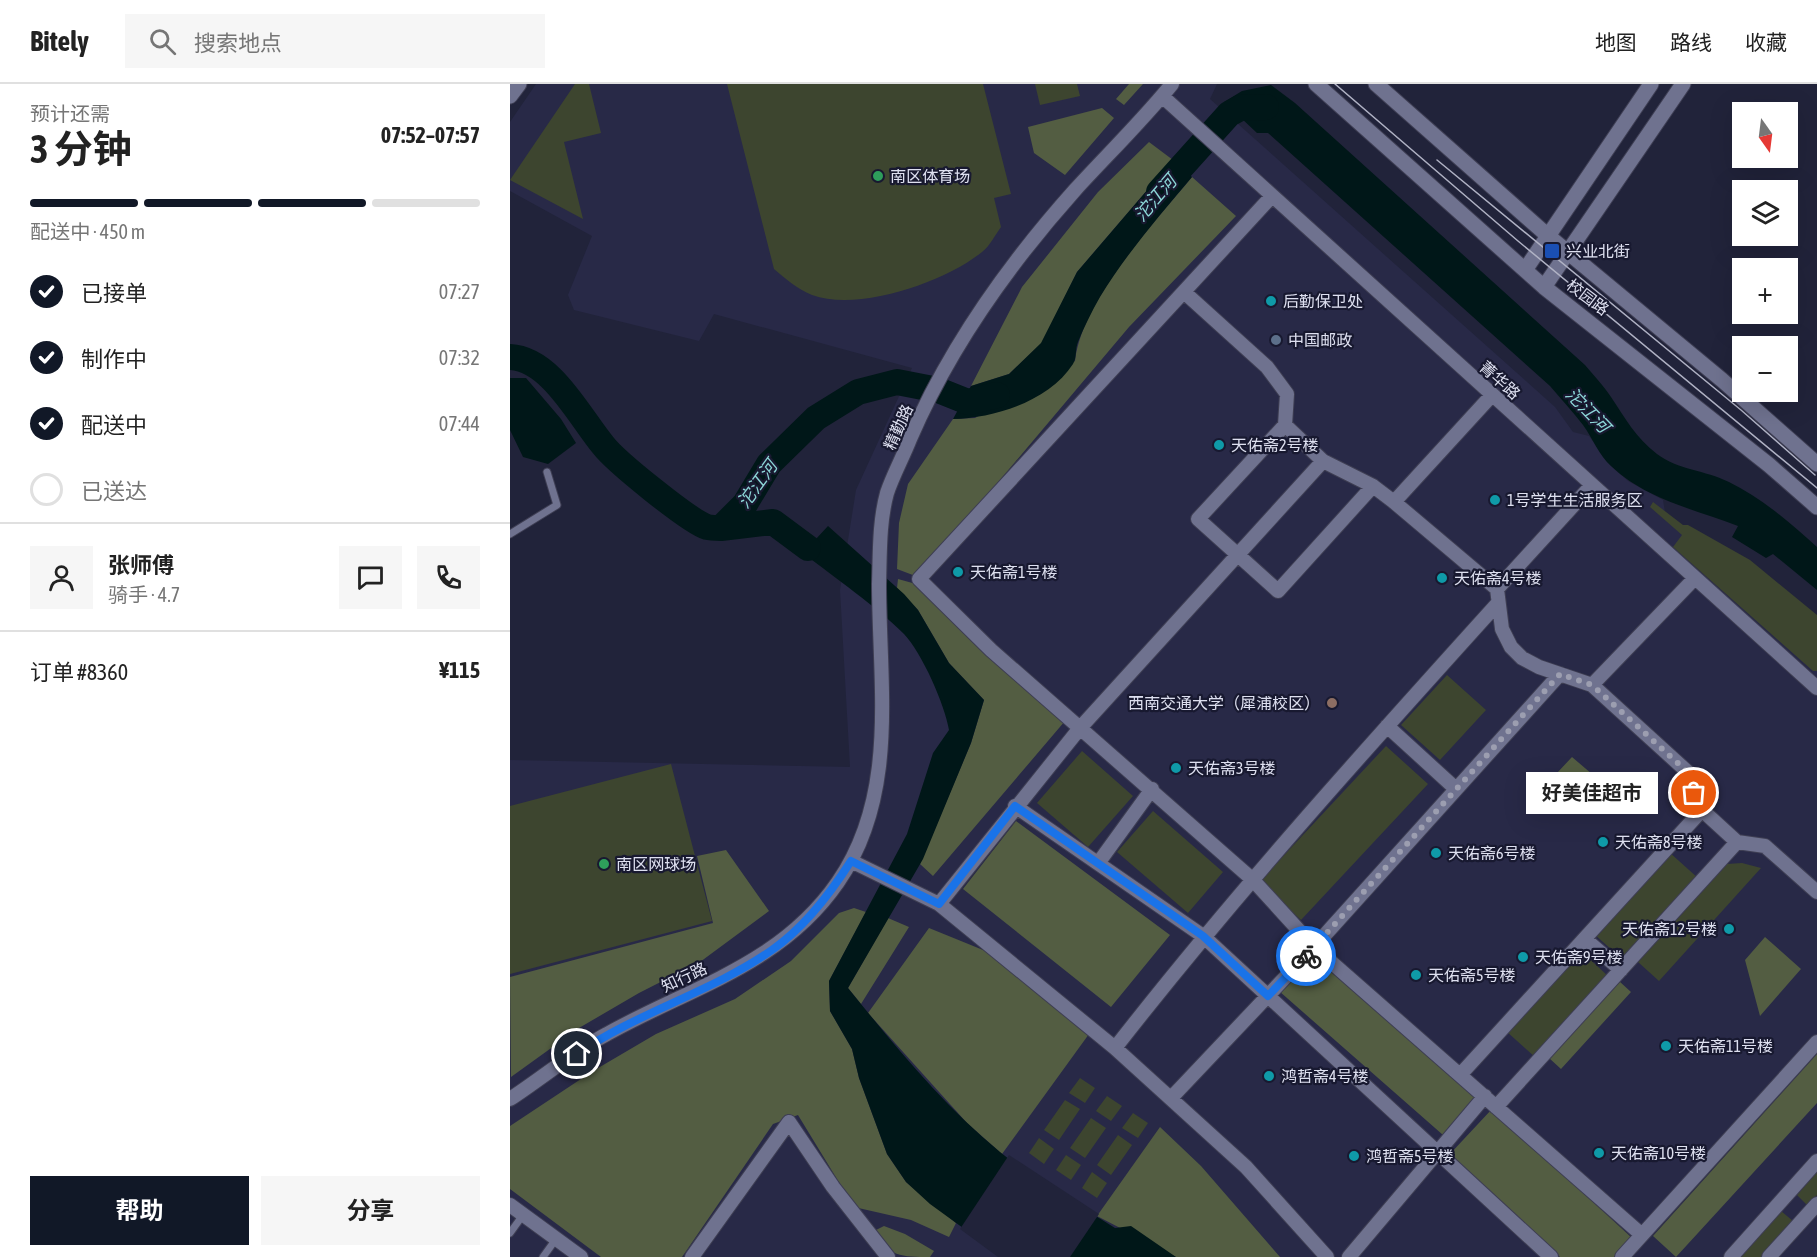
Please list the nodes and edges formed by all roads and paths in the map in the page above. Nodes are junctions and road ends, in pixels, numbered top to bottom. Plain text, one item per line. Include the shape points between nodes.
1 (519, 84) edge
2 (1172, 84) edge
3 (1316, 84) edge
4 (1376, 84) edge
5 (1651, 84) edge
6 (1683, 84) edge
7 (510, 96) edge
8 (1162, 96) junction
9 (1272, 196) junction
10 (1547, 235) junction
11 (1569, 253) junction
12 (1525, 270) junction
13 (1544, 287) junction
14 (1184, 292) junction
15 (1492, 395) junction
16 (1285, 425) junction
17 (1323, 461) junction
18 (1817, 464) edge
19 (547, 472) dead end
20 (1592, 485) junction
21 (1373, 486) junction
22 (1394, 502) junction
23 (1817, 507) edge
24 (510, 534) edge
25 (1237, 554) junction
26 (1695, 578) junction
27 (1498, 596) junction
28 (1560, 674) junction
29 (1592, 685) junction
30 (1817, 688) edge
31 (1386, 726) junction
32 (1080, 728) junction
33 (1152, 789) junction
34 (1456, 789) junction
35 (1015, 806) junction
36 (1702, 810) junction
37 (1737, 842) junction
38 (851, 861) junction
39 (1099, 862) junction
40 (1252, 879) junction
41 (1817, 892) edge
42 (939, 904) junction
43 (1203, 936) junction
44 (1585, 939) junction
45 (1314, 947) junction
46 (1621, 970) junction
47 (1268, 996) junction
48 (1817, 1042) edge
49 (1115, 1048) junction
50 (1460, 1075) junction
51 (1485, 1096) junction
52 (1172, 1097) junction
53 (510, 1100) edge
54 (1496, 1107) junction
55 (1438, 1153) junction
56 (1817, 1161) edge
57 (1817, 1204) edge
58 (510, 1205) edge
59 (523, 1215) junction
60 (510, 1233) edge
61 (1642, 1235) junction
62 (556, 1239) junction
63 (543, 1257) edge
64 (581, 1257) edge
65 (692, 1257) edge
66 (888, 1257) edge
67 (1327, 1257) edge
68 (1349, 1257) edge
69 (1551, 1257) edge
70 (1622, 1257) edge
71 (1731, 1257) edge
72 (1769, 1257) edge

1 - 7 street
2 - 8 street, 精勤路
3 - 12 street, 校园路
4 - 10 street, 校园路
5 - 10 street
6 - 11 street
8 - 9 street, 菁华路
8 - 38 street, 精勤路 via 1074,192 996,287 955,351 888,490 880,560 881,754 873,802
9 - 14 street
9 - 15 street, 菁华路
10 - 11 street, 校园路
10 - 12 street
11 - 13 street
11 - 18 street, 校园路
12 - 13 street, 校园路
13 - 23 street, 校园路 via 1725,429
14 - 16 street via 1267,367 1287,394
14 - 32 street via 919,579 991,650
15 - 20 street, 菁华路
15 - 22 street
16 - 17 street
16 - 25 street via 1198,519
17 - 21 street
17 - 25 street
19 - 24 lane via 557,505
20 - 26 street, 菁华路
20 - 27 street
21 - 22 street
21 - 25 street via 1278,591
22 - 27 street
25 - 32 street
26 - 29 street
26 - 30 street, 菁华路
27 - 28 street via 1502,629 1511,646 1522,658
27 - 31 street
28 - 29 street
28 - 34 street
29 - 36 street via 1691,775
31 - 34 street
31 - 40 street
32 - 33 street
32 - 35 street
33 - 39 street
33 - 40 street
34 - 45 street
35 - 39 street
35 - 42 street
36 - 37 street
36 - 44 street
37 - 41 street via 1765,846
37 - 46 street
38 - 42 street
38 - 53 street, 知行路 via 819,906 774,948 741,969 604,1035
39 - 43 street
40 - 43 street
40 - 45 street
42 - 49 street
43 - 47 street
43 - 49 street
44 - 46 street
44 - 50 street
45 - 47 street
45 - 50 street
46 - 54 street
47 - 52 street
47 - 55 street
48 - 61 street
49 - 52 street
50 - 51 street
51 - 54 street
51 - 55 street
52 - 67 street via 1246,1167
54 - 61 street
55 - 68 street
55 - 69 street
56 - 71 street
57 - 72 street
58 - 59 street
59 - 60 lane
59 - 62 street
61 - 70 street
62 - 63 lane
62 - 64 street
65 - 66 street via 789,1122

